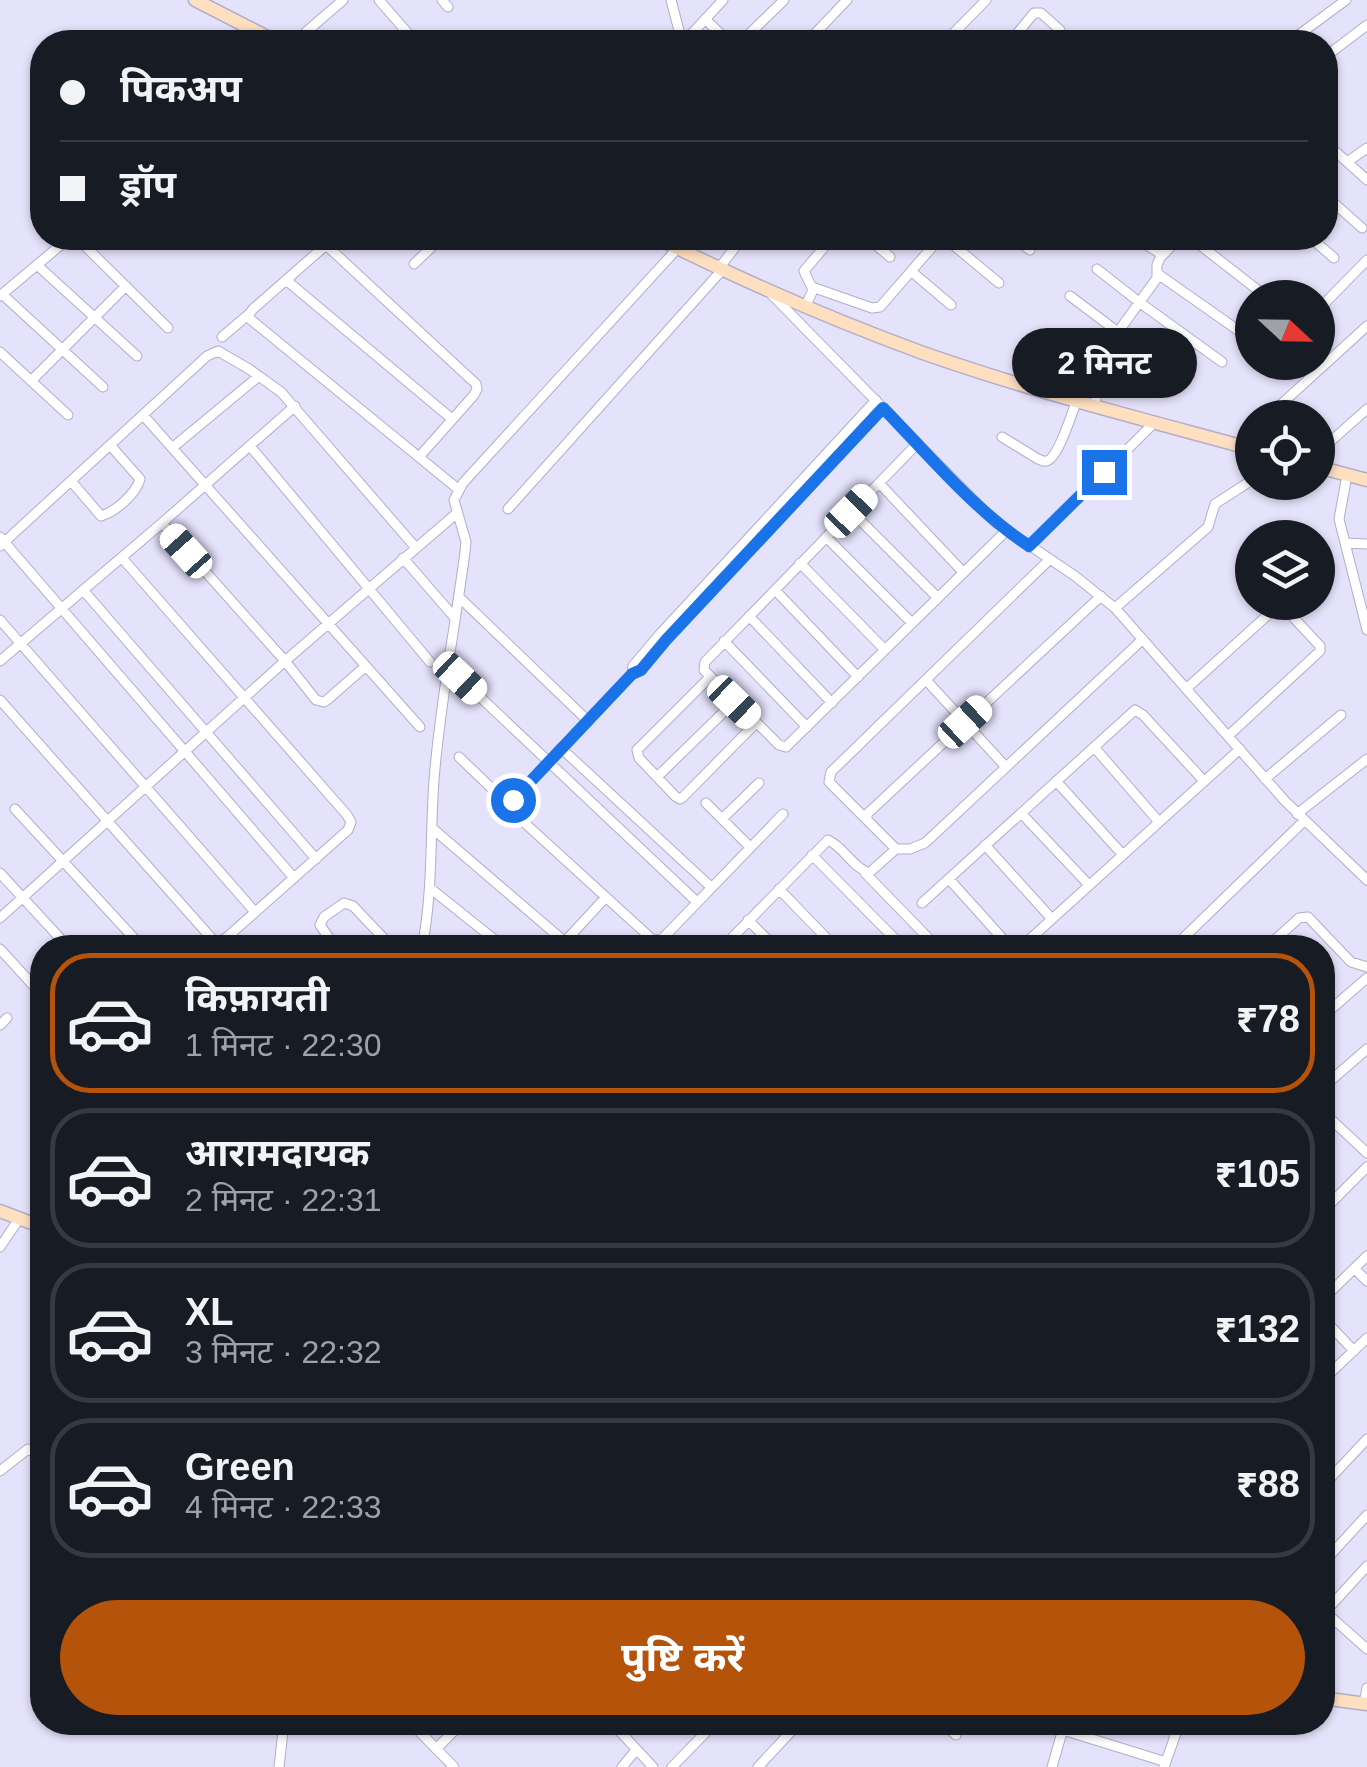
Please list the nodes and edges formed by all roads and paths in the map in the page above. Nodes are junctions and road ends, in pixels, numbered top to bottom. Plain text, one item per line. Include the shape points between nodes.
1 (195, 0) edge
2 (344, 0) edge
3 (379, 0) edge
4 (672, 0) edge
5 (724, 0) edge
6 (784, 0) edge
7 (847, 0) edge
8 (986, 0) edge
9 (1346, 0) edge
10 (706, 19) junction
11 (1367, 25) edge
12 (250, 30) edge
13 (311, 30) edge
14 (405, 30) edge
15 (680, 30) edge
16 (695, 30) edge
17 (717, 30) edge
18 (753, 30) edge
19 (818, 30) edge
20 (957, 30) edge
21 (1020, 30) edge
22 (1060, 30) dead end
23 (1305, 30) edge
24 (1338, 48) edge
25 (1367, 148) edge
26 (1338, 154) edge
27 (1347, 162) junction
28 (1367, 180) edge
29 (1338, 207) edge
30 (1362, 228) dead end
31 (55, 250) edge
32 (89, 250) edge
33 (320, 250) edge
34 (339, 250) edge
35 (429, 250) edge
36 (678, 250) edge
37 (699, 250) edge
38 (733, 250) edge
39 (822, 250) edge
40 (882, 250) edge
41 (932, 250) edge
42 (958, 250) edge
43 (1154, 250) edge
44 (1167, 250) edge
45 (1206, 250) edge
46 (1325, 250) edge
47 (1162, 255) junction
48 (890, 257) dead end
49 (1334, 258) dead end
50 (1367, 260) edge
51 (724, 262) junction
52 (414, 264) dead end
53 (37, 265) junction
54 (1097, 269) dead end
55 (912, 272) junction
56 (1158, 274) junction
57 (286, 280) junction
58 (1245, 280) edge
59 (999, 283) dead end
60 (126, 286) junction
61 (766, 288) junction
62 (1335, 293) edge
63 (1, 295) edge
64 (1070, 296) dead end
65 (811, 299) junction
66 (1139, 302) junction
67 (952, 305) dead end
68 (249, 314) junction
69 (94, 317) junction
70 (804, 326) junction
71 (1367, 326) edge
72 (168, 328) dead end
73 (1235, 328) edge
74 (1118, 332) junction
75 (1043, 336) dead end
76 (222, 338) dead end
77 (62, 350) junction
78 (0, 352) edge
79 (1108, 354) junction
80 (136, 356) dead end
81 (1222, 362) dead end
82 (259, 376) junction
83 (31, 381) junction
84 (103, 387) dead end
85 (1095, 399) junction
86 (1076, 400) junction
87 (1286, 400) edge
88 (879, 404) junction
89 (295, 406) junction
90 (1367, 408) edge
91 (68, 414) dead end
92 (143, 415) junction
93 (452, 419) junction
94 (1155, 422) junction
95 (1002, 437) dead end
96 (1335, 438) edge
97 (918, 443) junction
98 (110, 445) junction
99 (1235, 445) edge
100 (250, 446) junction
101 (172, 448) junction
102 (419, 457) junction
103 (1335, 472) edge
104 (1348, 475) junction
105 (72, 480) junction
106 (1367, 480) edge
107 (878, 483) junction
108 (206, 484) junction
109 (458, 489) junction
110 (1235, 490) edge
111 (508, 509) dead end
112 (851, 511) junction
113 (456, 513) junction
114 (162, 523) junction
115 (1006, 531) junction
116 (826, 537) junction
117 (2, 542) edge
118 (1344, 543) junction
119 (1367, 544) edge
120 (1029, 546) junction
121 (416, 548) junction
122 (122, 558) junction
123 (403, 558) junction
124 (1050, 559) junction
125 (800, 563) junction
126 (964, 572) junction
127 (1352, 576) junction
128 (1367, 576) edge
129 (369, 588) junction
130 (82, 590) junction
131 (775, 590) junction
132 (1101, 596) junction
133 (459, 597) junction
134 (938, 598) junction
135 (1115, 608) junction
136 (61, 609) junction
137 (749, 616) junction
138 (454, 618) junction
139 (0, 620) edge
140 (1262, 620) edge
141 (1296, 620) edge
142 (328, 622) junction
143 (912, 623) junction
144 (1367, 630) edge
145 (1142, 639) junction
146 (724, 642) junction
147 (20, 643) junction
148 (886, 650) junction
149 (284, 660) junction
150 (0, 661) edge
151 (430, 662) dead end
152 (366, 666) junction
153 (858, 677) junction
154 (460, 678) dead end
155 (710, 678) junction
156 (926, 680) junction
157 (1186, 689) junction
158 (244, 697) junction
159 (0, 700) edge
160 (734, 702) junction
161 (832, 703) junction
162 (1340, 715) dead end
163 (587, 720) junction
164 (965, 722) junction
165 (756, 723) junction
166 (420, 727) dead end
167 (807, 728) junction
168 (205, 732) junction
169 (1228, 736) junction
170 (1094, 747) junction
171 (561, 748) junction
172 (1240, 749) junction
173 (184, 751) junction
174 (458, 757) dead end
175 (1367, 758) edge
176 (548, 762) junction
177 (1006, 766) junction
178 (657, 777) junction
179 (1265, 778) junction
180 (1056, 781) junction
181 (1204, 781) junction
182 (759, 783) dead end
183 (145, 786) junction
184 (509, 804) junction
185 (706, 804) dead end
186 (15, 809) dead end
187 (1021, 813) junction
188 (783, 814) dead end
189 (1300, 817) junction
190 (722, 819) junction
191 (867, 820) junction
192 (107, 821) junction
193 (1159, 822) junction
194 (432, 828) junction
195 (986, 846) junction
196 (750, 847) junction
197 (896, 849) junction
198 (812, 855) junction
199 (1122, 855) junction
200 (316, 858) junction
201 (62, 861) junction
202 (1367, 863) edge
203 (1358, 871) junction
204 (0, 873) edge
205 (865, 873) junction
206 (294, 878) junction
207 (949, 879) junction
208 (1367, 880) edge
209 (1089, 885) junction
210 (712, 887) junction
211 (430, 888) junction
212 (779, 889) junction
213 (606, 897) junction
214 (22, 898) junction
215 (697, 902) junction
216 (922, 903) dead end
217 (255, 912) junction
218 (0, 918) edge
219 (1052, 919) junction
220 (748, 920) junction
221 (57, 935) edge
222 (132, 935) edge
223 (209, 935) edge
224 (229, 935) edge
225 (327, 935) edge
226 (381, 935) edge
227 (424, 935) edge
228 (489, 935) edge
229 (554, 935) edge
230 (574, 935) edge
231 (647, 935) edge
232 (665, 935) edge
233 (734, 935) edge
234 (763, 935) edge
235 (823, 935) edge
236 (891, 935) edge
237 (925, 935) edge
238 (999, 935) edge
239 (1034, 935) edge
240 (1186, 935) edge
241 (1281, 935) edge
242 (1325, 935) edge
243 (1335, 945) edge
244 (0, 948) edge
245 (1367, 967) edge
246 (1367, 978) edge
247 (30, 982) edge
248 (1335, 1005) edge
249 (1367, 1049) edge
250 (1357, 1058) junction
251 (1367, 1068) edge
252 (1335, 1077) edge
253 (1335, 1123) edge
254 (1367, 1153) edge
255 (1367, 1167) edge
256 (1335, 1193) edge
257 (0, 1211) edge
258 (20, 1219) junction
259 (30, 1223) edge
260 (0, 1248) edge
261 (1367, 1256) edge
262 (1355, 1269) junction
263 (1367, 1281) edge
264 (1335, 1288) edge
265 (1335, 1330) edge
266 (1367, 1338) edge
267 (1354, 1350) junction
268 (1335, 1368) edge
269 (1367, 1439) edge
270 (30, 1449) edge
271 (0, 1471) edge
272 (1335, 1474) edge
273 (1367, 1515) edge
274 (1335, 1550) edge
275 (1367, 1566) edge
276 (1335, 1599) edge
277 (1335, 1619) edge
278 (1365, 1643) edge
279 (1367, 1688) edge
280 (1335, 1699) edge
281 (1366, 1703) edge
282 (283, 1735) edge
283 (423, 1735) edge
284 (450, 1735) edge
285 (622, 1735) edge
286 (703, 1735) edge
287 (788, 1735) edge
288 (1061, 1735) edge
289 (1088, 1735) edge
290 (1175, 1735) edge
291 (436, 1749) junction
292 (636, 1750) junction
293 (1165, 1764) edge
294 (279, 1767) edge
295 (454, 1767) edge
296 (622, 1767) edge
297 (653, 1767) edge
298 (672, 1767) edge
299 (758, 1767) edge
300 (1052, 1767) edge

1 - 12 street
2 - 13 street
3 - 14 street
4 - 15 street
5 - 10 street
6 - 18 street
7 - 19 street
8 - 20 street
9 - 23 street
10 - 16 street
10 - 17 street
11 - 24 street
21 - 22 street via 1038,12
25 - 27 street
26 - 27 street
27 - 28 street
29 - 30 street
31 - 53 street
32 - 60 street
33 - 57 street
34 - 93 street via 476,384
35 - 52 street
36 - 109 street
37 - 51 street
38 - 51 street
39 - 65 street via 804,271
40 - 48 street
41 - 55 street
42 - 59 street
43 - 47 street
44 - 47 street
45 - 58 street
46 - 49 street
47 - 56 street
50 - 62 street
51 - 61 street
51 - 111 street
53 - 63 street
53 - 69 street
54 - 66 street
55 - 65 street via 876,309
55 - 67 street
56 - 66 street
56 - 73 street
57 - 68 street
57 - 93 street
60 - 69 street
60 - 72 street
61 - 65 street
61 - 70 street
63 - 77 street
64 - 74 street
65 - 70 street
65 - 86 street via 925,353
66 - 74 street
66 - 81 street
68 - 76 street
68 - 102 street
69 - 77 street
69 - 80 street
70 - 88 street
71 - 87 street
74 - 79 street
75 - 79 street
77 - 83 street
77 - 84 street
78 - 83 street
79 - 85 street
82 - 89 street
82 - 92 street via 213,352
82 - 101 street
83 - 91 street
85 - 86 street
85 - 94 street
86 - 95 street via 1049,461
88 - 97 street
88 - 163 street
89 - 100 street
89 - 121 street
90 - 96 street
92 - 98 street
92 - 101 street
93 - 102 street
94 - 99 street
94 - 120 street
97 - 107 street
97 - 115 street
98 - 105 street
98 - 105 street via 140,479 134,491 101,516
100 - 108 street
100 - 129 street
101 - 108 street
102 - 109 street
103 - 104 street
104 - 106 street
104 - 118 street via 1339,514
105 - 117 street
107 - 112 street
107 - 126 street
108 - 114 street
108 - 142 street
109 - 113 street
110 - 135 street via 1218,500 1208,528
112 - 116 street
112 - 134 street
113 - 121 street
113 - 133 street via 466,542
114 - 122 street
114 - 149 street
115 - 120 street
115 - 126 street
116 - 125 street
116 - 143 street
117 - 136 street
118 - 119 street
118 - 127 street
120 - 124 street
121 - 123 street
122 - 130 street
122 - 158 street
123 - 129 street
123 - 138 street
124 - 132 street
124 - 156 street
125 - 131 street
125 - 148 street
126 - 134 street
127 - 128 street
127 - 144 street
129 - 142 street
129 - 151 street
130 - 136 street
130 - 168 street
131 - 137 street
131 - 153 street
132 - 135 street
132 - 164 street
133 - 138 street
133 - 163 street
134 - 143 street
135 - 145 street
136 - 147 street
136 - 173 street
137 - 146 street
137 - 161 street
138 - 194 street
139 - 147 street
140 - 157 street
141 - 169 street via 1320,651
142 - 149 street
142 - 152 street
143 - 148 street
145 - 157 street
145 - 177 street
146 - 155 street via 703,666
146 - 167 street
147 - 150 street
147 - 183 street
148 - 153 street
149 - 152 street via 324,702
149 - 158 street
152 - 166 street
153 - 161 street
154 - 176 street
155 - 160 street
155 - 178 street via 638,750
156 - 164 street
156 - 191 street via 828,776
157 - 169 street
158 - 168 street
158 - 200 street via 350,822
159 - 192 street
160 - 165 street
160 - 178 street
161 - 167 street
162 - 179 street
163 - 171 street
164 - 177 street
164 - 191 street
165 - 167 street via 782,748
165 - 178 street via 680,799
168 - 173 street
168 - 200 street
169 - 172 street
170 - 180 street
170 - 181 street via 1135,710
170 - 193 street
171 - 176 street
171 - 210 street
172 - 179 street
172 - 181 street
173 - 183 street
173 - 206 street
174 - 184 street
175 - 189 street
176 - 184 street
176 - 215 street
177 - 197 street via 917,848
179 - 189 street
180 - 187 street
180 - 199 street
181 - 193 street
182 - 190 street
183 - 192 street
183 - 217 street
184 - 213 street
185 - 190 street
186 - 201 street
187 - 195 street
187 - 209 street
188 - 196 street
189 - 203 street
189 - 240 street
190 - 196 street
191 - 197 street
192 - 201 street
192 - 223 street
193 - 199 street
194 - 211 street
194 - 229 street
195 - 207 street
195 - 219 street
196 - 210 street
197 - 205 street
198 - 205 street via 831,840
198 - 212 street
198 - 236 street
199 - 209 street
200 - 206 street
201 - 214 street
201 - 222 street
202 - 203 street
203 - 208 street
204 - 214 street
205 - 237 street
206 - 217 street
207 - 216 street
207 - 238 street
209 - 219 street
210 - 215 street
211 - 227 street
211 - 228 street
212 - 220 street
212 - 235 street
213 - 230 street
213 - 231 street
214 - 218 street
214 - 221 street
215 - 232 street
217 - 224 street
219 - 239 street
220 - 233 street
220 - 234 street
225 - 226 street via 320,925 324,917 344,903
241 - 242 street via 1308,917
243 - 245 street
244 - 247 street
246 - 248 street
249 - 250 street
250 - 251 street
250 - 252 street
253 - 254 street
255 - 256 street
257 - 258 street
258 - 259 street
258 - 260 street
261 - 262 street
262 - 263 street
262 - 264 street
265 - 267 street
266 - 267 street
267 - 268 street
269 - 272 street
270 - 271 street
273 - 274 street
275 - 276 street
277 - 278 street
279 - 281 street
280 - 281 street
282 - 294 street
283 - 291 street
284 - 291 street
285 - 292 street
286 - 298 street
287 - 299 street
288 - 300 street
289 - 293 street
290 - 293 street
291 - 295 street
292 - 296 street
292 - 297 street

